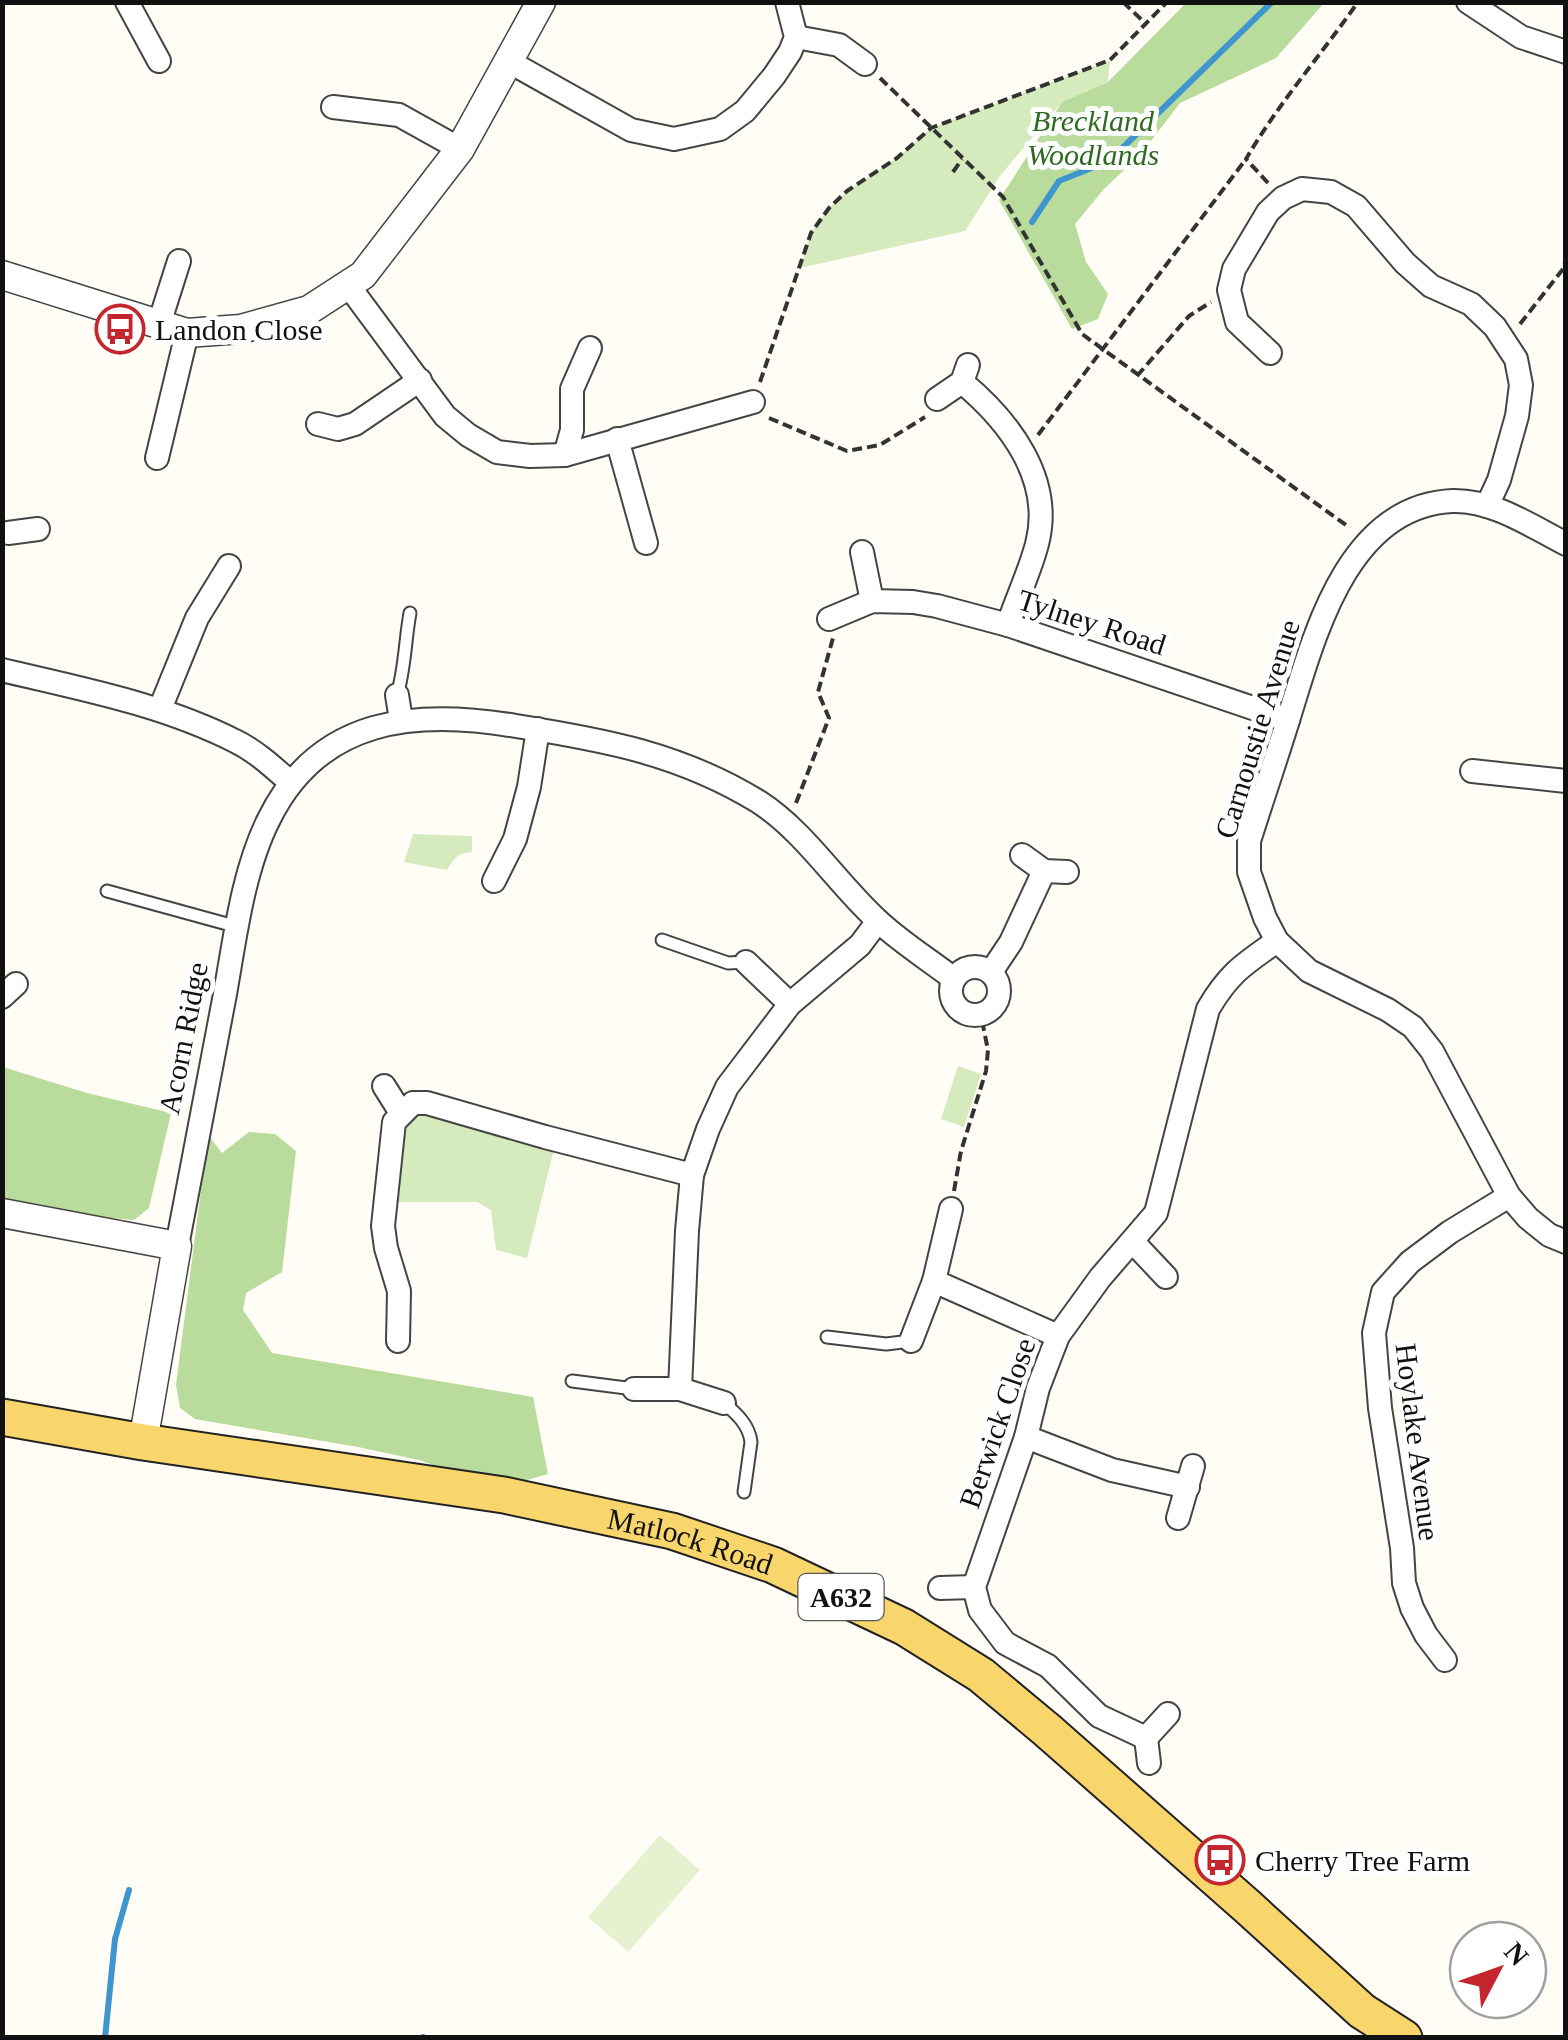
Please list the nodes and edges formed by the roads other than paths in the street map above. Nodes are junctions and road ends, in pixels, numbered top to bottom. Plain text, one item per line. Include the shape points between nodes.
1 (127, 2) edge
2 (541, 2) edge
3 (787, 2) edge
4 (1468, 2) edge
5 (796, 37) junction
6 (1566, 52) edge
7 (508, 61) junction
8 (159, 62) dead end
9 (865, 64) road end
10 (333, 107) dead end
11 (460, 149) junction
12 (179, 261) dead end
13 (2, 275) edge
14 (348, 285) junction
15 (159, 324) junction
16 (187, 333) junction
17 (590, 348) dead end
18 (1270, 353) dead end
19 (420, 380) junction
20 (938, 399) road end
21 (753, 402) road end
22 (318, 424) dead end
23 (617, 439) junction
24 (565, 455) junction
25 (156, 458) dead end
26 (1488, 506) junction
27 (38, 529) dead end
28 (4, 533) edge
29 (646, 543) dead end
30 (1566, 544) edge
31 (862, 552) dead end
32 (229, 566) dead end
33 (872, 601) junction
34 (410, 613) dead end
35 (830, 619) road end
36 (1008, 625) junction
37 (2, 670) edge
38 (397, 695) joint
39 (160, 709) junction
40 (401, 720) junction
41 (1288, 720) junction
42 (538, 729) junction
43 (1472, 771) dead end
44 (1566, 781) edge
45 (291, 783) junction
46 (1022, 856) dead end
47 (470, 876) dead end
48 (107, 892) dead end
49 (878, 921) junction
50 (238, 927) junction
51 (662, 940) dead end
52 (1277, 941) junction
53 (746, 962) joint
54 (991, 972) junction
55 (954, 979) junction
56 (790, 1004) junction
57 (384, 1086) dead end
58 (401, 1113) junction
59 (692, 1174) junction
60 (1509, 1196) junction
61 (950, 1209) road end
62 (2, 1213) edge
63 (1133, 1242) junction
64 (1566, 1242) edge
65 (177, 1246) junction
66 (1166, 1277) dead end
67 (934, 1281) junction
68 (1058, 1336) junction
69 (827, 1337) dead end
70 (398, 1341) dead end
71 (910, 1341) joint
72 (572, 1381) dead end
73 (634, 1389) joint
74 (680, 1389) junction
75 (724, 1404) joint
76 (2, 1417) edge
77 (1026, 1436) junction
78 (143, 1442) junction
79 (744, 1492) dead end
80 (1178, 1518) dead end
81 (974, 1586) junction
82 (940, 1588) dead end
83 (1426, 1636) junction
84 (1406, 1650) dead end
85 (1445, 1660) dead end
86 (1168, 1714) dead end
87 (1146, 1738) junction
88 (1149, 1763) dead end
89 (1404, 2038) edge

1 - 8 street
2 - 7 street
3 - 5 street
4 - 6 street via 1521,37
5 - 7 street via 745,112 720,129 674,139 631,130
5 - 9 street via 839,45
7 - 11 street
10 - 11 street via 399,114
11 - 14 street via 363,275
12 - 15 street
13 - 15 street
14 - 16 street via 309,310 241,329
14 - 19 street
15 - 16 street
16 - 25 street
17 - 24 street via 572,388
18 - 26 street via 1238,322 1229,290 1234,269 1283,198 1302,190 1331,192 1356,206 1431,286 1471,304 1530,367
19 - 22 street via 355,424
19 - 24 street via 445,416 498,452
20 - 36 street via 965,374 1024,454 1040,490 1038,543
21 - 23 street
23 - 24 street
23 - 29 street
26 - 30 street
26 - 41 street, Carnoustie Avenue via 1424,505 1387,524 1368,543 1320,621
27 - 28 street
31 - 33 street
32 - 39 street via 197,618
33 - 35 street, Tylney Road
33 - 36 street, Tylney Road via 937,606
34 - 38 lane
36 - 41 street, Tylney Road
37 - 39 street
38 - 40 street
39 - 45 street via 237,741
40 - 42 street, Acorn Ridge
40 - 45 street, Acorn Ridge via 345,738
41 - 52 street, Carnoustie Avenue via 1249,841 1248,872
42 - 47 street via 500,886
42 - 49 street, Acorn Ridge via 636,748 715,777 788,824
43 - 44 street
45 - 50 street, Acorn Ridge via 254,858
46 - 54 street via 1056,872
48 - 50 lane
49 - 55 street, Acorn Ridge
49 - 56 street via 860,945
50 - 65 street, Acorn Ridge
51 - 53 lane via 728,963
52 - 60 street, Carnoustie Avenue via 1309,971 1413,1027 1452,1084
52 - 63 street, Berwick Close via 1223,983 1208,1009 1163,1192
53 - 56 street
54 - 55 street via 971,967
54 - 55 street, Acorn Ridge via 1000,993 980,1016 969,1016 952,1001
56 - 59 street via 727,1087
57 - 58 street
58 - 59 street via 426,1103 547,1128
58 - 70 street via 390,1142 384,1226 398,1292
59 - 74 street
60 - 64 street, Carnoustie Avenue via 1549,1235
60 - 83 street, Hoylake Avenue via 1410,1262 1383,1292 1374,1332 1404,1583
61 - 67 street
62 - 65 street
63 - 66 street
63 - 68 street, Berwick Close
65 - 78 street, Acorn Ridge
67 - 68 street
67 - 71 street
68 - 77 street, Berwick Close
69 - 71 lane
72 - 73 lane
73 - 74 street
74 - 75 street
75 - 79 lane via 750,1434
76 - 78 main road, Matlock Road / A632
77 - 80 street via 1112,1470 1191,1476
77 - 81 street, Berwick Close
78 - 89 main road, Matlock Road / A632 via 504,1495 672,1531 773,1565 872,1611 981,1675 1362,2011
81 - 82 street
81 - 87 street via 980,1610 1005,1643 1048,1666 1099,1716
83 - 84 street
83 - 85 street, Hoylake Avenue
86 - 87 street
87 - 88 street

